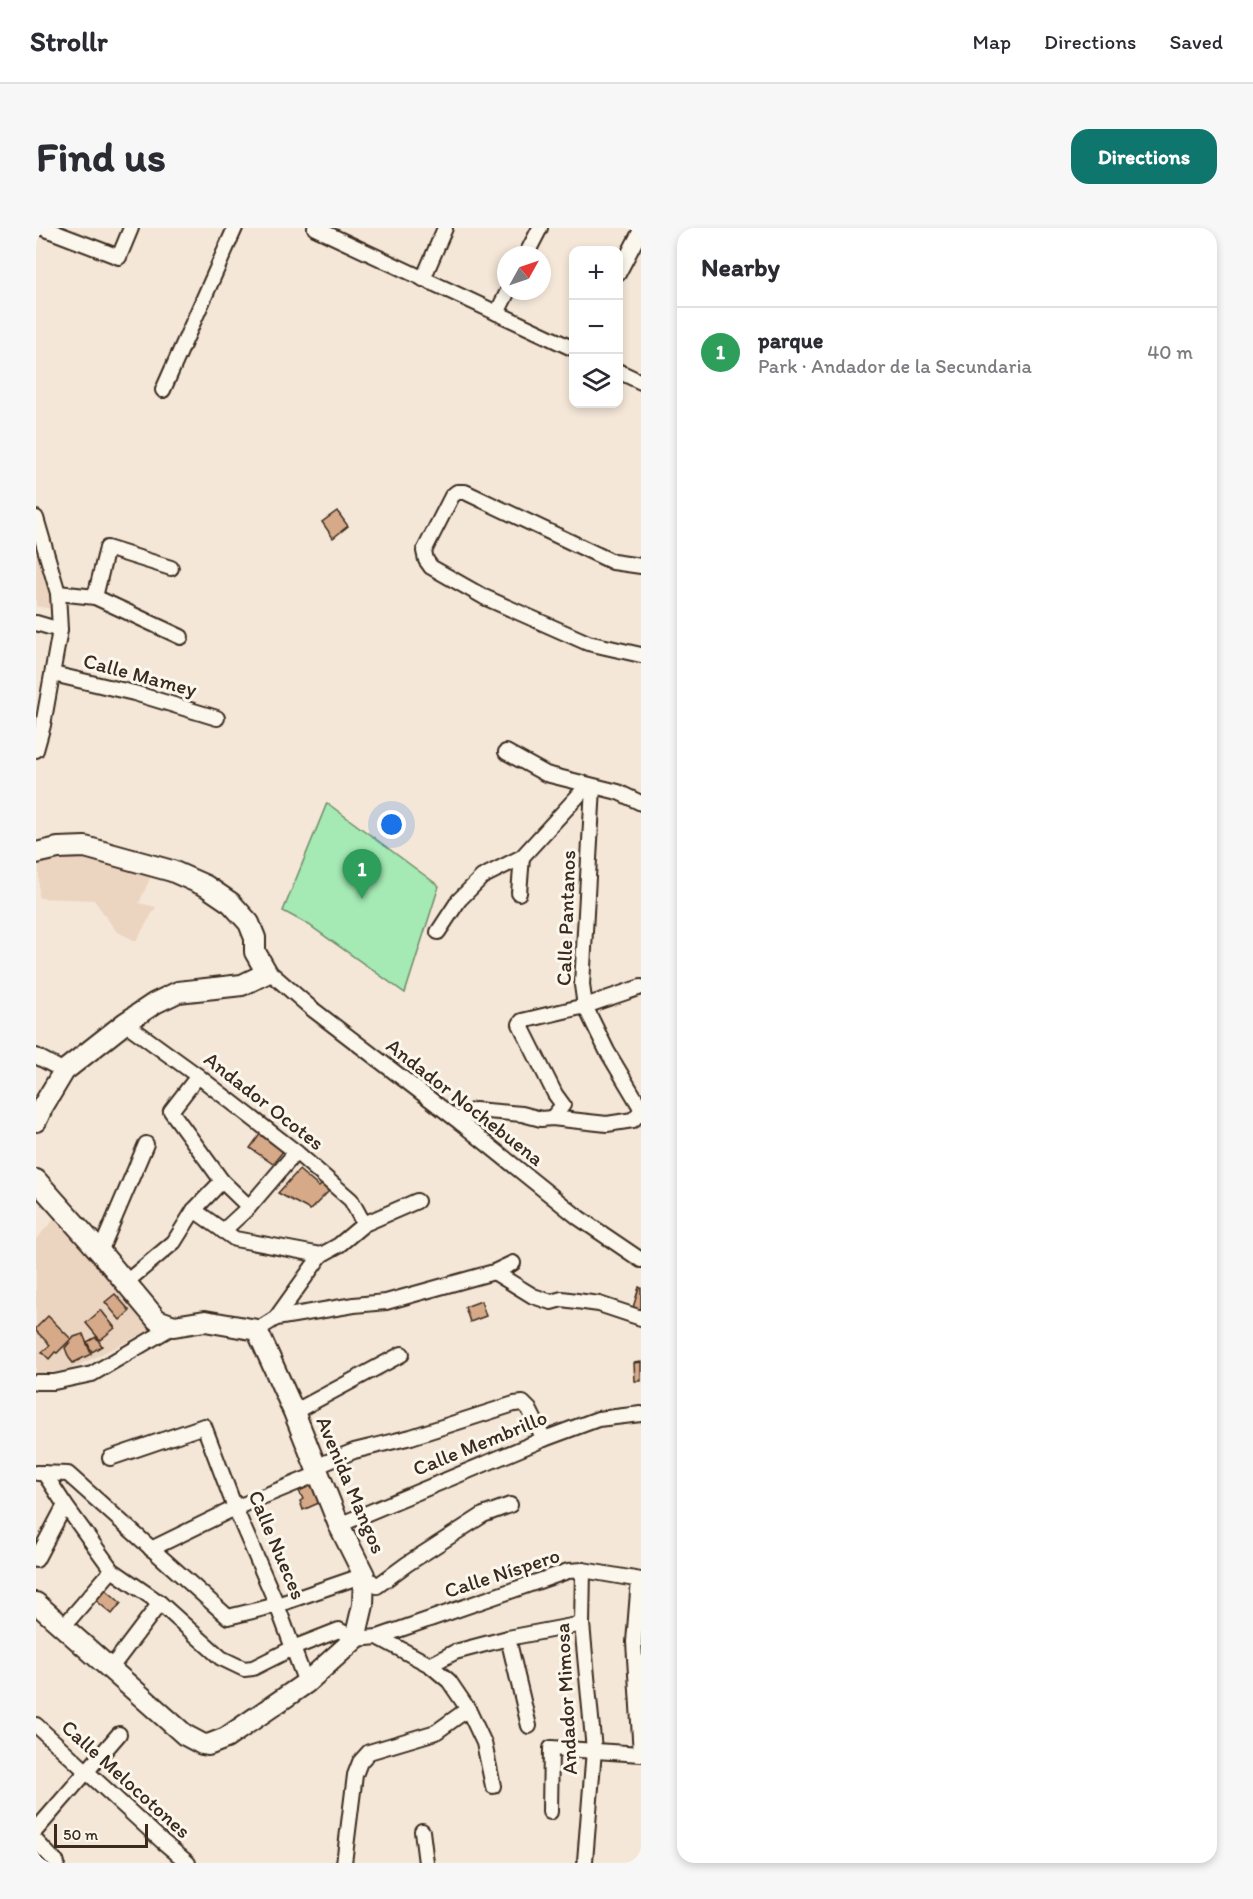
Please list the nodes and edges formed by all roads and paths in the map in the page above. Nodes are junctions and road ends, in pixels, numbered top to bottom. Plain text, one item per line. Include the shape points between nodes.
1 (43, 228) edge
2 (131, 228) edge
3 (235, 228) edge
4 (315, 228) edge
5 (445, 228) edge
6 (540, 228) edge
7 (641, 230) edge
8 (331, 231) edge
9 (531, 246) edge
10 (623, 264) edge
11 (423, 279) junction
12 (504, 300) edge
13 (497, 313) junction
14 (569, 347) edge
15 (623, 373) edge
16 (641, 382) edge
17 (163, 390) dead end
18 (36, 518) edge
19 (641, 566) edge
20 (171, 568) dead end
21 (58, 593) junction
22 (95, 597) junction
23 (36, 623) edge
24 (60, 630) junction
25 (181, 637) dead end
26 (641, 655) edge
27 (53, 674) junction
28 (217, 718) dead end
29 (40, 724) edge
30 (36, 750) edge
31 (506, 752) dead end
32 (591, 786) junction
33 (641, 803) edge
34 (36, 853) edge
35 (522, 857) junction
36 (519, 894) dead end
37 (438, 932) dead end
38 (267, 973) junction
39 (641, 987) edge
40 (585, 1006) junction
41 (125, 1023) junction
42 (36, 1056) edge
43 (64, 1071) junction
44 (198, 1076) junction
45 (641, 1110) edge
46 (552, 1119) junction
47 (36, 1121) edge
48 (461, 1123) junction
49 (146, 1144) dead end
50 (296, 1152) junction
51 (36, 1180) edge
52 (222, 1181) junction
53 (417, 1201) dead end
54 (249, 1207) junction
55 (194, 1210) junction
56 (364, 1224) junction
57 (223, 1231) junction
58 (100, 1252) junction
59 (321, 1255) junction
60 (641, 1260) edge
61 (513, 1263) dead end
62 (495, 1272) junction
63 (125, 1283) junction
64 (276, 1318) junction
65 (641, 1318) edge
66 (174, 1326) junction
67 (257, 1330) junction
68 (402, 1354) dead end
69 (36, 1382) edge
70 (294, 1412) junction
71 (641, 1414) edge
72 (544, 1439) junction
73 (110, 1458) dead end
74 (316, 1471) junction
75 (40, 1473) edge
76 (65, 1505) junction
77 (510, 1505) dead end
78 (235, 1508) junction
79 (339, 1525) junction
80 (151, 1549) junction
81 (36, 1560) edge
82 (112, 1570) junction
83 (583, 1570) junction
84 (364, 1575) junction
85 (640, 1580) edge
86 (36, 1603) edge
87 (160, 1603) junction
88 (277, 1605) junction
89 (582, 1624) junction
90 (63, 1627) junction
91 (378, 1637) junction
92 (508, 1638) junction
93 (355, 1639) junction
94 (637, 1644) edge
95 (292, 1648) junction
96 (430, 1665) junction
97 (110, 1669) junction
98 (306, 1683) junction
99 (468, 1709) junction
100 (36, 1725) edge
101 (529, 1726) dead end
102 (119, 1734) dead end
103 (594, 1750) junction
104 (641, 1754) edge
105 (88, 1772) junction
106 (493, 1786) dead end
107 (550, 1812) dead end
108 (36, 1830) edge
109 (422, 1831) dead end
110 (36, 1841) edge
111 (585, 1861) dead end
112 (57, 1863) edge
113 (188, 1863) edge
114 (344, 1863) edge
115 (426, 1863) edge

1 - 2 street via 119,257
3 - 17 street
4 - 8 street
5 - 11 street
6 - 9 street
7 - 10 street
8 - 11 street
11 - 13 street
12 - 13 street
13 - 14 street
15 - 16 street
18 - 21 street
19 - 26 street via 613,562 465,492 452,496 424,551 431,567 484,597 588,644
20 - 22 street via 107,548
21 - 22 street
21 - 24 street
22 - 25 street
23 - 24 street
24 - 27 street
27 - 28 street, Calle Mamey
27 - 29 street
29 - 30 street
31 - 32 street via 546,774
32 - 33 street via 618,792
32 - 35 street
32 - 40 street, Calle Pantanos via 582,985
34 - 38 main road via 85,847 172,871 206,886 231,903 249,923 255,952
35 - 36 street
35 - 37 street via 482,877 459,900
38 - 41 main road via 242,986 178,992
38 - 48 street, Andador Nochebuena
39 - 40 street
40 - 45 street, Calle Pantanos
40 - 46 street via 520,1024 563,1105
41 - 43 main road
41 - 44 street, Andador Ocotes
42 - 43 street
43 - 47 main road
44 - 50 street, Andador Ocotes
44 - 52 street via 171,1111
45 - 46 street via 633,1120 607,1124
46 - 48 street via 475,1110 465,1114
48 - 60 street, Andador Nochebuena via 579,1218
49 - 58 street
50 - 54 street
50 - 56 street, Andador Ocotes via 351,1200
51 - 58 main road
52 - 54 street
52 - 55 street
53 - 56 street
54 - 57 street
55 - 57 street
55 - 63 street via 174,1242
56 - 59 street
57 - 59 street via 236,1239
58 - 63 main road
59 - 64 street
61 - 62 street
62 - 64 street via 386,1302
62 - 65 street via 533,1296 551,1302 562,1299 599,1305
63 - 66 main road via 157,1320
64 - 67 street
66 - 67 main road via 205,1321
66 - 69 street via 92,1374
67 - 70 main road, Avenida Mangos
68 - 70 street
70 - 74 main road, Avenida Mangos
71 - 72 street, Calle Membrillo via 598,1419
72 - 74 street via 529,1409 523,1403 514,1404 354,1451
72 - 79 street, Calle Membrillo
73 - 78 street, Calle Nueces via 204,1426
74 - 78 street
74 - 79 main road, Avenida Mangos
75 - 76 street
75 - 80 street via 68,1474
76 - 81 street
76 - 82 street
77 - 84 street via 483,1515 377,1586
78 - 80 street
78 - 88 street, Calle Nueces
79 - 84 main road, Avenida Mangos
80 - 88 street via 228,1617
82 - 87 street
82 - 90 street
83 - 85 street, Calle Níspero
83 - 89 street, Andador Mimosa
83 - 91 street, Calle Níspero via 568,1571
84 - 88 street
84 - 93 main road, Avenida Mangos via 363,1605
85 - 94 street
86 - 90 main road
87 - 95 street via 221,1658 244,1669
87 - 97 street
88 - 95 street, Calle Nueces
89 - 92 street
89 - 103 street, Andador Mimosa
90 - 97 main road
91 - 93 street, Calle Níspero
91 - 96 street
92 - 96 street via 455,1652
92 - 101 street
93 - 95 street, Calle Níspero via 339,1630
93 - 98 main road
94 - 104 street
95 - 98 street, Calle Nueces
96 - 99 street via 449,1681
97 - 98 main road via 185,1735 208,1745 226,1738
99 - 106 street via 484,1743
99 - 114 street via 436,1732 369,1752 360,1762
100 - 105 street, Calle Melocotones
102 - 105 street
103 - 104 street
103 - 107 street via 551,1748
103 - 111 street, Andador Mimosa
105 - 108 street
105 - 113 street, Calle Melocotones
109 - 115 street
110 - 112 street

